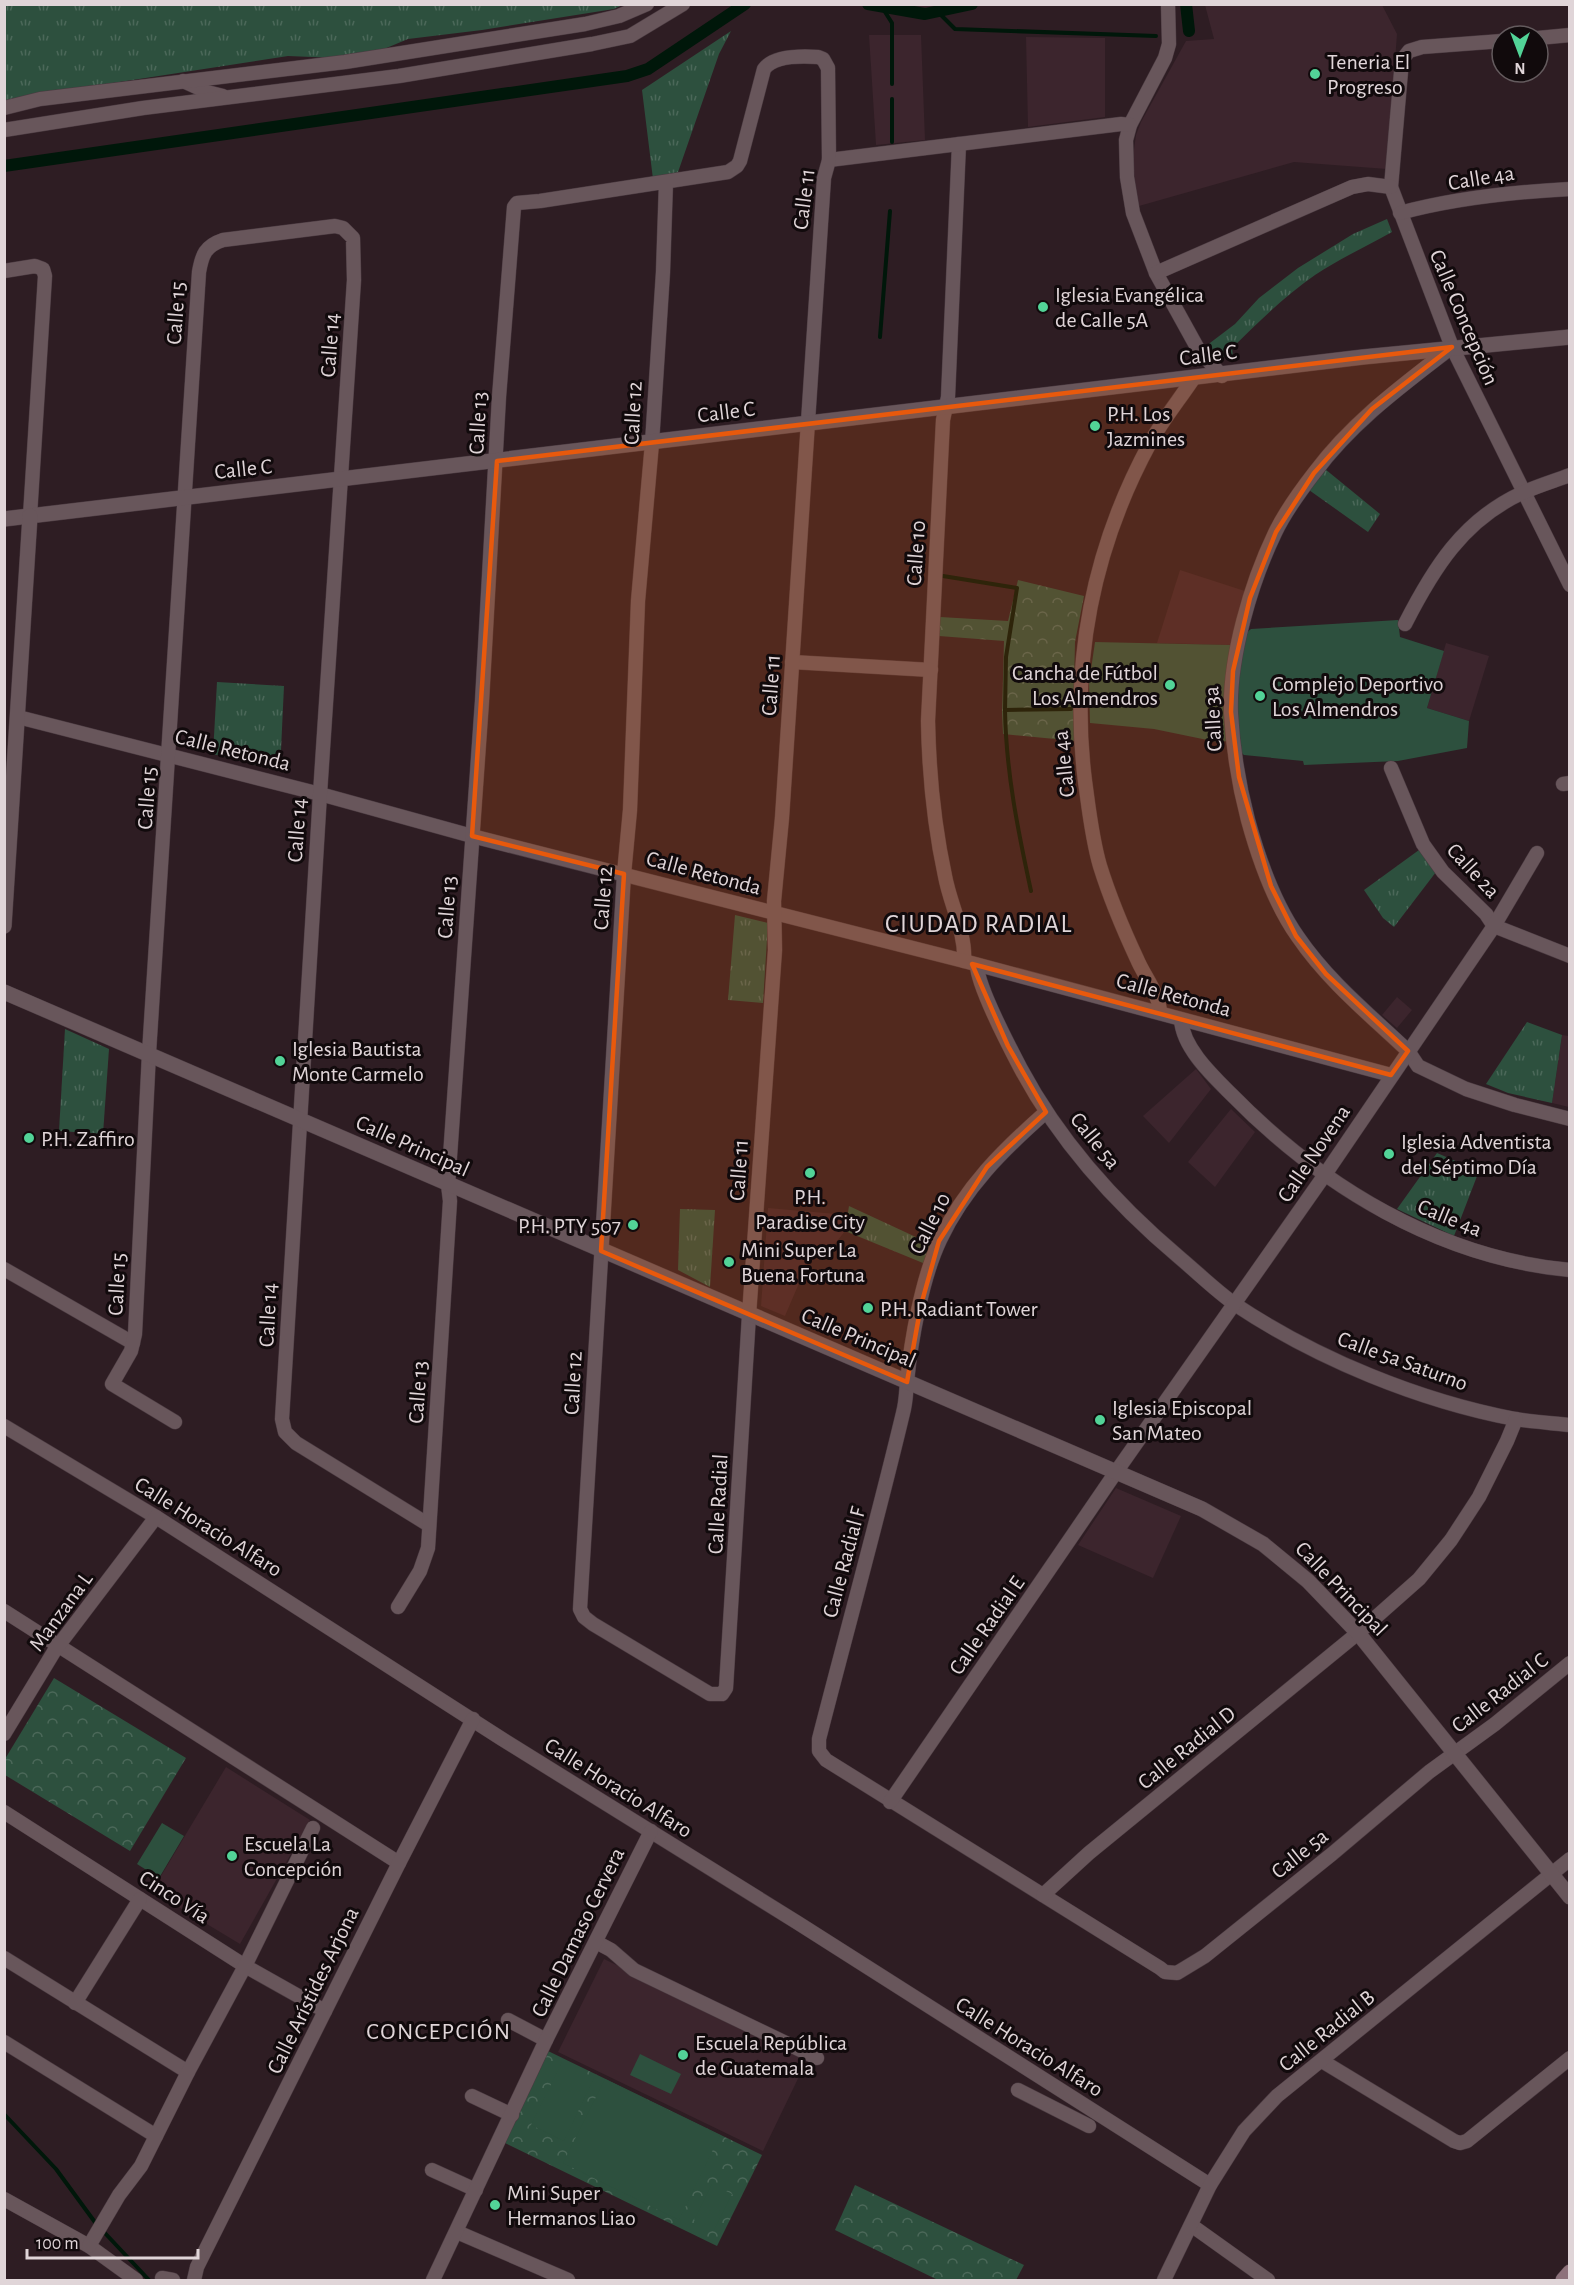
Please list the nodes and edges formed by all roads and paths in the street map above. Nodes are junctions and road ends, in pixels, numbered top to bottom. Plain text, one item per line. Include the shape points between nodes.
1 (647, 4) edge
2 (683, 4) edge
3 (1168, 4) edge
4 (536, 32) junction
5 (1569, 35) edge
6 (1550, 37) edge
7 (1490, 42) edge
8 (592, 44) junction
9 (495, 60) junction
10 (183, 81) junction
11 (234, 97) junction
12 (4, 108) edge
13 (143, 108) junction
14 (1130, 124) junction
15 (4, 130) edge
16 (959, 144) junction
17 (829, 160) junction
18 (666, 182) junction
19 (1391, 187) junction
20 (1569, 189) edge
21 (1400, 213) junction
22 (349, 231) joint
23 (4, 271) edge
24 (1156, 273) junction
25 (1569, 336) edge
26 (1452, 347) junction
27 (1222, 376) junction
28 (1193, 379) junction
29 (945, 408) junction
30 (808, 423) junction
31 (652, 443) junction
32 (497, 461) junction
33 (1569, 475) edge
34 (342, 480) junction
35 (1523, 492) junction
36 (183, 497) junction
37 (30, 516) junction
38 (4, 519) edge
39 (1569, 585) edge
40 (1405, 624) dead end
41 (792, 662) junction
42 (931, 670) junction
43 (11, 715) edge
44 (170, 756) junction
45 (1391, 768) dead end
46 (320, 794) junction
47 (472, 836) junction
48 (1537, 854) dead end
49 (624, 874) junction
50 (775, 914) junction
51 (4, 926) edge
52 (1494, 926) junction
53 (1569, 956) edge
54 (970, 963) junction
55 (4, 992) edge
56 (1160, 1013) junction
57 (1181, 1020) junction
58 (1408, 1051) junction
59 (150, 1053) junction
60 (1391, 1075) junction
61 (1046, 1112) junction
62 (1569, 1119) edge
63 (300, 1120) junction
64 (1324, 1176) junction
65 (448, 1185) junction
66 (601, 1251) junction
67 (4, 1269) edge
68 (1569, 1270) edge
69 (1235, 1304) junction
70 (749, 1315) junction
71 (133, 1343) junction
72 (907, 1382) junction
73 (1516, 1419) junction
74 (175, 1422) dead end
75 (1569, 1425) edge
76 (4, 1426) edge
77 (1116, 1472) junction
78 (156, 1517) junction
79 (429, 1525) junction
80 (399, 1607) dead end
81 (4, 1611) edge
82 (1358, 1633) junction
83 (54, 1651) junction
84 (1569, 1663) edge
85 (722, 1694) joint
86 (473, 1719) junction
87 (4, 1734) edge
88 (1455, 1754) junction
89 (890, 1802) junction
90 (4, 1812) edge
91 (313, 1828) dead end
92 (651, 1831) junction
93 (1569, 1859) edge
94 (399, 1863) junction
95 (1550, 1874) junction
96 (1043, 1895) junction
97 (1569, 1897) edge
98 (140, 1899) junction
99 (596, 1942) junction
100 (4, 1958) edge
101 (245, 1966) junction
102 (75, 2003) junction
103 (325, 2011) junction
104 (508, 2020) dead end
105 (546, 2040) junction
106 (4, 2042) edge
107 (817, 2058) dead end
108 (1569, 2058) edge
109 (1322, 2061) junction
110 (188, 2072) junction
111 (1018, 2090) dead end
112 (472, 2096) dead end
113 (1084, 2106) junction
114 (512, 2115) junction
115 (1076, 2119) junction
116 (1089, 2126) dead end
117 (156, 2136) junction
118 (432, 2170) dead end
119 (1210, 2185) junction
120 (476, 2190) junction
121 (4, 2199) edge
122 (1191, 2225) junction
123 (457, 2232) junction
124 (92, 2241) junction
125 (1569, 2272) edge
126 (136, 2280) edge
127 (194, 2280) edge
128 (433, 2280) edge
129 (568, 2280) edge
130 (1164, 2280) edge
131 (1268, 2280) edge
132 (1563, 2280) edge

1 - 4 street via 619,16
2 - 8 street via 630,36
3 - 14 street via 1169,44 1165,58
4 - 8 street via 563,41
4 - 9 street
4 - 10 street via 345,62
5 - 6 street
7 - 19 street, Calle Concepción via 1422,47 1409,51 1402,60
8 - 9 street
9 - 11 street
10 - 11 street via 207,92
10 - 12 street via 40,99
10 - 13 street via 165,97
11 - 13 street
13 - 15 street
14 - 16 street
14 - 24 street via 1126,155 1130,199
16 - 17 street
16 - 29 street, Calle 10
17 - 18 street, Calle 11 via 828,68 823,59 812,57 780,60 764,69 740,161 733,169
17 - 30 street, Calle 11 via 824,178
18 - 31 street, Calle 12
18 - 32 street, Calle 13 via 515,204
19 - 21 street, Calle Concepción
19 - 24 street via 1352,187
20 - 21 street, Calle 4a via 1528,191
21 - 26 street, Calle Concepción
22 - 34 street, Calle 14 via 354,247 354,280
22 - 36 street, Calle 15 via 335,226 223,240 206,249 199,272
23 - 37 street via 35,266 43,269 45,276
24 - 27 street via 1198,349
25 - 26 street
26 - 27 street, Calle C
26 - 35 street, Calle Concepción
26 - 58 street, Calle 3a via 1372,409 1314,473 1276,532 1250,598 1233,671 1231,712 1239,777 1255,847 1270,886 1296,936 1326,974
27 - 28 street, Calle C
28 - 29 street, Calle C
28 - 56 street, Calle 4a via 1151,441 1108,536 1089,609 1079,719 1089,813 1100,866
29 - 30 street, Calle C
29 - 42 street, Calle 10
30 - 31 street, Calle C
30 - 41 street, Calle 11
31 - 32 street, Calle C
31 - 49 street, Calle 12 via 638,601
32 - 34 street, Calle C
32 - 47 street, Calle 13
33 - 35 street
34 - 36 street, Calle C
34 - 46 street, Calle 14
35 - 39 street, Calle Concepción
35 - 40 street via 1485,516 1451,547
36 - 37 street, Calle C
36 - 44 street, Calle 15
37 - 38 street, Calle C
37 - 43 street
41 - 42 street
41 - 50 street, Calle 11
42 - 54 street, Calle 10 via 929,764 933,813 945,878
43 - 44 street, Calle Retonda
43 - 51 street
44 - 46 street, Calle Retonda
44 - 59 street, Calle 15
45 - 52 street, Calle 2a via 1423,844 1443,872
46 - 47 street, Calle Retonda
46 - 63 street, Calle 14
47 - 49 street, Calle Retonda
47 - 65 street, Calle 13
48 - 52 street, Calle Novena
49 - 50 street, Calle Retonda
49 - 66 street, Calle 12
50 - 54 street, Calle Retonda
50 - 70 street, Calle 11
52 - 53 street, Calle 2a
52 - 58 street, Calle Novena
54 - 56 street, Calle Retonda
54 - 61 street, Calle 5a via 1008,1046
55 - 59 street, Calle Principal
56 - 57 street, Calle Retonda
57 - 60 street, Calle Retonda
57 - 64 street, Calle 4a via 1183,1033 1196,1055 1218,1081 1260,1124
58 - 60 street, Calle Novena
58 - 62 street, Calle 3a via 1418,1066 1466,1089
59 - 63 street, Calle Principal
59 - 71 street, Calle 15
60 - 64 street, Calle Novena
61 - 69 street, Calle 5a via 1144,1228
61 - 72 street, Calle 10 via 987,1167 939,1241 928,1274
63 - 65 street, Calle Principal
63 - 79 street, Calle 14 via 282,1419 285,1432 296,1443
64 - 68 street, Calle 4a via 1440,1238 1509,1260
64 - 69 street, Calle Novena
65 - 66 street, Calle Principal
65 - 79 street, Calle 13
66 - 70 street, Calle Principal
66 - 85 street, Calle 12 via 580,1609 584,1617 711,1694
67 - 71 street
69 - 73 street, Calle 5a Saturno via 1291,1338 1360,1372
69 - 77 street, Calle Novena
70 - 72 street, Calle Principal
70 - 85 street, Calle Radial via 728,1678
71 - 74 street, Calle 15 via 112,1384
72 - 77 street, Calle Principal
72 - 89 street, Calle Radial F via 903,1413 819,1739 819,1751 826,1760
73 - 75 street, Calle 5a Saturno
73 - 82 street, Calle Radial D via 1479,1497 1451,1540 1419,1579
76 - 78 street, Calle Horacio Alfaro
77 - 82 street, Calle Principal via 1202,1509 1263,1544 1308,1581
77 - 89 street, Calle Radial E
78 - 83 street, Manzana L
78 - 86 street, Calle Horacio Alfaro
79 - 80 street, Calle 13 via 426,1558
81 - 83 street
82 - 88 street, Calle Principal
82 - 96 street, Calle Radial D
83 - 87 street, Manzana L
83 - 94 street
84 - 88 street, Calle Radial C
86 - 92 street, Calle Horacio Alfaro
86 - 94 street, Calle Arístides Arjona
88 - 95 street, Calle Principal
88 - 96 street, Calle 5a via 1204,1956 1177,1972 1165,1972
89 - 96 street
90 - 98 street, Cinco Vía
91 - 101 street
92 - 99 street, Calle Damaso Cervera
92 - 113 street, Calle Horacio Alfaro
93 - 95 street, Calle Radial B
94 - 103 street, Calle Arístides Arjona
95 - 97 street, Calle Principal
95 - 109 street, Calle Radial B
98 - 101 street, Cinco Vía
98 - 102 street
99 - 105 street, Calle Damaso Cervera
99 - 107 street via 634,1970
100 - 102 street
101 - 103 street, Cinco Vía
101 - 110 street
102 - 110 street
103 - 127 street, Calle Arístides Arjona via 197,2266
104 - 105 street
105 - 114 street, Calle Damaso Cervera
106 - 117 street
108 - 109 street via 1460,2143
109 - 119 street, Calle Radial B via 1278,2096 1244,2131
110 - 117 street
111 - 115 street
112 - 114 street
113 - 115 street
113 - 119 street, Calle Horacio Alfaro
114 - 120 street, Calle Damaso Cervera
115 - 116 street
117 - 124 street
118 - 120 street
119 - 122 street, Calle Radial B
120 - 123 street, Calle Damaso Cervera
121 - 124 street
122 - 130 street, Calle Radial B
122 - 131 street
123 - 128 street, Calle Damaso Cervera
123 - 129 street
124 - 126 street
125 - 132 main road

